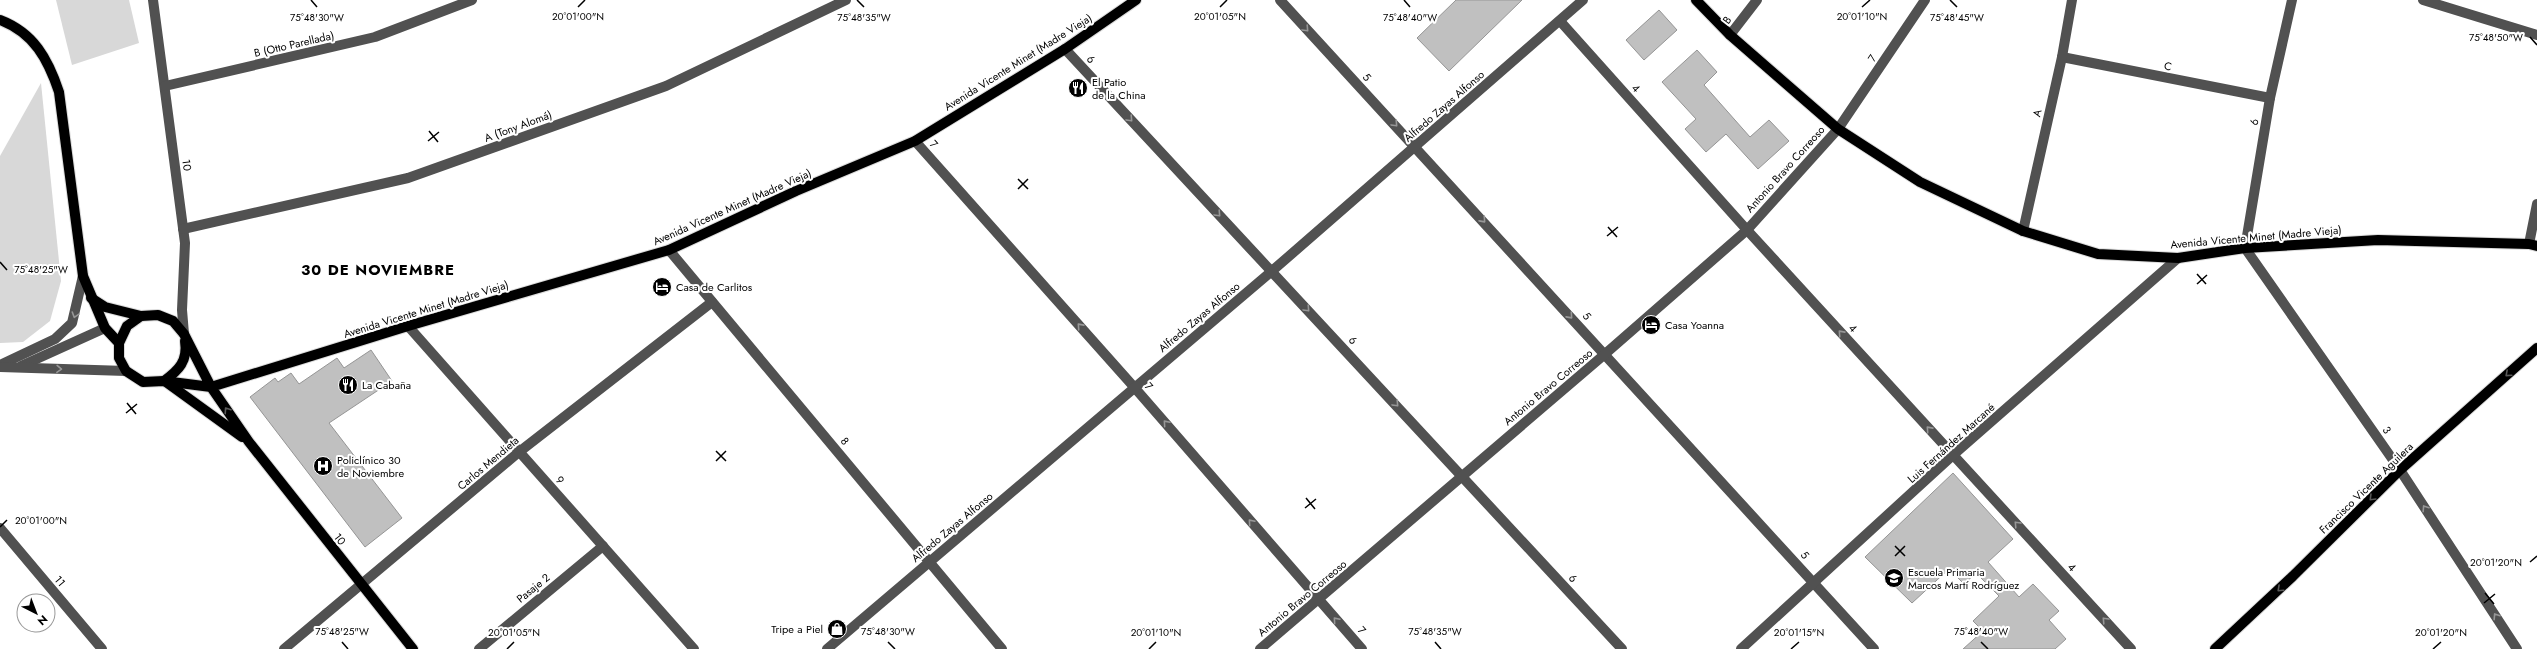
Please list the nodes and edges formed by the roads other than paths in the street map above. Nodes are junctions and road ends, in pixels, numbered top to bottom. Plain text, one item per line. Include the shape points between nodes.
1 (153, 0) edge
2 (472, 0) edge
3 (846, 0) edge
4 (1136, 0) edge
5 (1280, 0) edge
6 (1583, 0) edge
7 (1696, 0) edge
8 (1757, 0) edge
9 (1925, 0) edge
10 (2072, 0) edge
11 (2292, 0) edge
12 (2423, 0) edge
13 (0, 20) edge
14 (1560, 21) junction
15 (1730, 35) junction
16 (2537, 36) edge
17 (1065, 49) junction
18 (2062, 57) junction
19 (165, 86) junction
20 (2270, 98) junction
21 (1838, 129) junction
22 (915, 141) junction
23 (1416, 146) junction
24 (2537, 204) edge
25 (183, 229) junction
26 (1747, 230) junction
27 (2023, 231) junction
28 (2533, 245) edge
29 (2245, 248) junction
30 (669, 250) junction
31 (2178, 258) junction
32 (1272, 271) junction
33 (83, 276) junction
34 (91, 298) junction
35 (712, 302) junction
36 (142, 316) junction
37 (408, 326) junction
38 (105, 328) junction
39 (184, 334) junction
40 (119, 343) junction
41 (2537, 348) edge
42 (1605, 354) junction
43 (0, 366) edge
44 (20, 367) junction
45 (126, 371) junction
46 (164, 381) junction
47 (1134, 387) junction
48 (211, 388) junction
49 (248, 442) junction
50 (519, 452) junction
51 (1953, 455) junction
52 (2400, 470) junction
53 (1462, 475) junction
54 (0, 528) edge
55 (603, 546) junction
56 (930, 561) junction
57 (1815, 584) junction
58 (362, 586) junction
59 (1319, 600) junction
60 (102, 649) edge
61 (284, 649) edge
62 (413, 649) edge
63 (479, 649) edge
64 (694, 649) edge
65 (827, 649) edge
66 (1002, 649) edge
67 (1260, 649) edge
68 (1362, 649) edge
69 (1622, 649) edge
70 (1742, 649) edge
71 (1874, 649) edge
72 (2131, 649) edge
73 (2215, 649) edge
74 (2517, 649) edge

1 - 19 street, 10
2 - 19 street, B (Otto Parellada) via 375,38
3 - 25 street, A (Tony Alomá) via 666,86 408,178
4 - 17 main road, Avenida Vicente Minet (Madre Vieja)
5 -> 23 street, 5
6 - 14 street, Alfredo Zayas Alfonso
7 - 15 main road, Avenida Vicente Minet (Madre Vieja)
8 - 15 street, B
9 - 21 street, 7
10 - 18 street, A
11 - 20 street, 6
12 - 16 street
13 - 33 main road via 15,26 49,63 59,92
14 - 23 street, Alfredo Zayas Alfonso
14 - 26 street, 4
15 - 21 main road, Avenida Vicente Minet (Madre Vieja)
17 - 22 main road, Avenida Vicente Minet (Madre Vieja)
17 -> 32 street, 6
18 - 20 street, C
18 - 27 street, A
19 - 25 street, 10
20 - 29 street, 6
21 - 26 street, Antonio Bravo Correoso
21 - 27 main road, Avenida Vicente Minet (Madre Vieja) via 1920,182
22 - 30 main road, Avenida Vicente Minet (Madre Vieja) via 796,191
47 -> 22 street, 7
23 - 32 street, Alfredo Zayas Alfonso
23 -> 42 street, 5
24 - 28 street
25 - 39 street, 10
26 - 42 street, Antonio Bravo Correoso
51 -> 26 street, 4
27 - 31 main road, Avenida Vicente Minet (Madre Vieja) via 2098,254
28 - 29 main road, Avenida Vicente Minet (Madre Vieja) via 2378,240
29 - 31 main road, Avenida Vicente Minet (Madre Vieja)
29 - 52 street, 3
30 - 35 street, 8
30 - 37 main road, Avenida Vicente Minet (Madre Vieja)
31 - 51 street, Luis Fernández Marcané
32 - 47 street, Alfredo Zayas Alfonso
32 -> 53 street, 6
33 - 34 main road
33 -> 43 street via 72,323 55,339
34 - 36 main road, 10 via 105,307
34 - 38 main road
35 - 50 street, Carlos Mendieta
35 - 56 street, 8
36 - 39 main road, 10 via 158,315 173,321
36 - 40 main road via 126,326
37 - 48 main road, Avenida Vicente Minet (Madre Vieja)
37 - 50 street, 9
38 - 40 main road
38 - 44 street
39 - 46 main road, 10 via 187,353 179,370
39 - 48 main road, 10
40 - 45 main road via 119,358
41 -> 52 main road, Francisco Vicente Aguilera
42 - 53 street, Antonio Bravo Correoso
42 - 57 street, 5
43 - 44 street
44 -> 45 street
45 - 46 main road via 143,382
46 - 48 main road
46 - 49 main road, 10
47 - 56 street, Alfredo Zayas Alfonso
59 -> 47 street, 7
49 -> 48 main road, 10
49 - 58 main road, 10
50 - 55 street, 9
50 - 58 street, Carlos Mendieta
51 - 57 street, Luis Fernández Marcané
72 -> 51 street, 4
52 -> 73 main road, Francisco Vicente Aguilera
74 -> 52 street, 3
53 - 59 street, Antonio Bravo Correoso
53 - 69 street, 6
54 - 60 street, 11
55 - 63 street, Pasaje 2
55 - 64 street, 9
56 - 65 street, Alfredo Zayas Alfonso
56 - 66 street, 8
57 - 70 street, Luis Fernández Marcané
57 - 71 street, 5
58 - 61 street, Carlos Mendieta
58 - 62 main road, 10
59 - 67 street, Antonio Bravo Correoso
68 -> 59 street, 7

